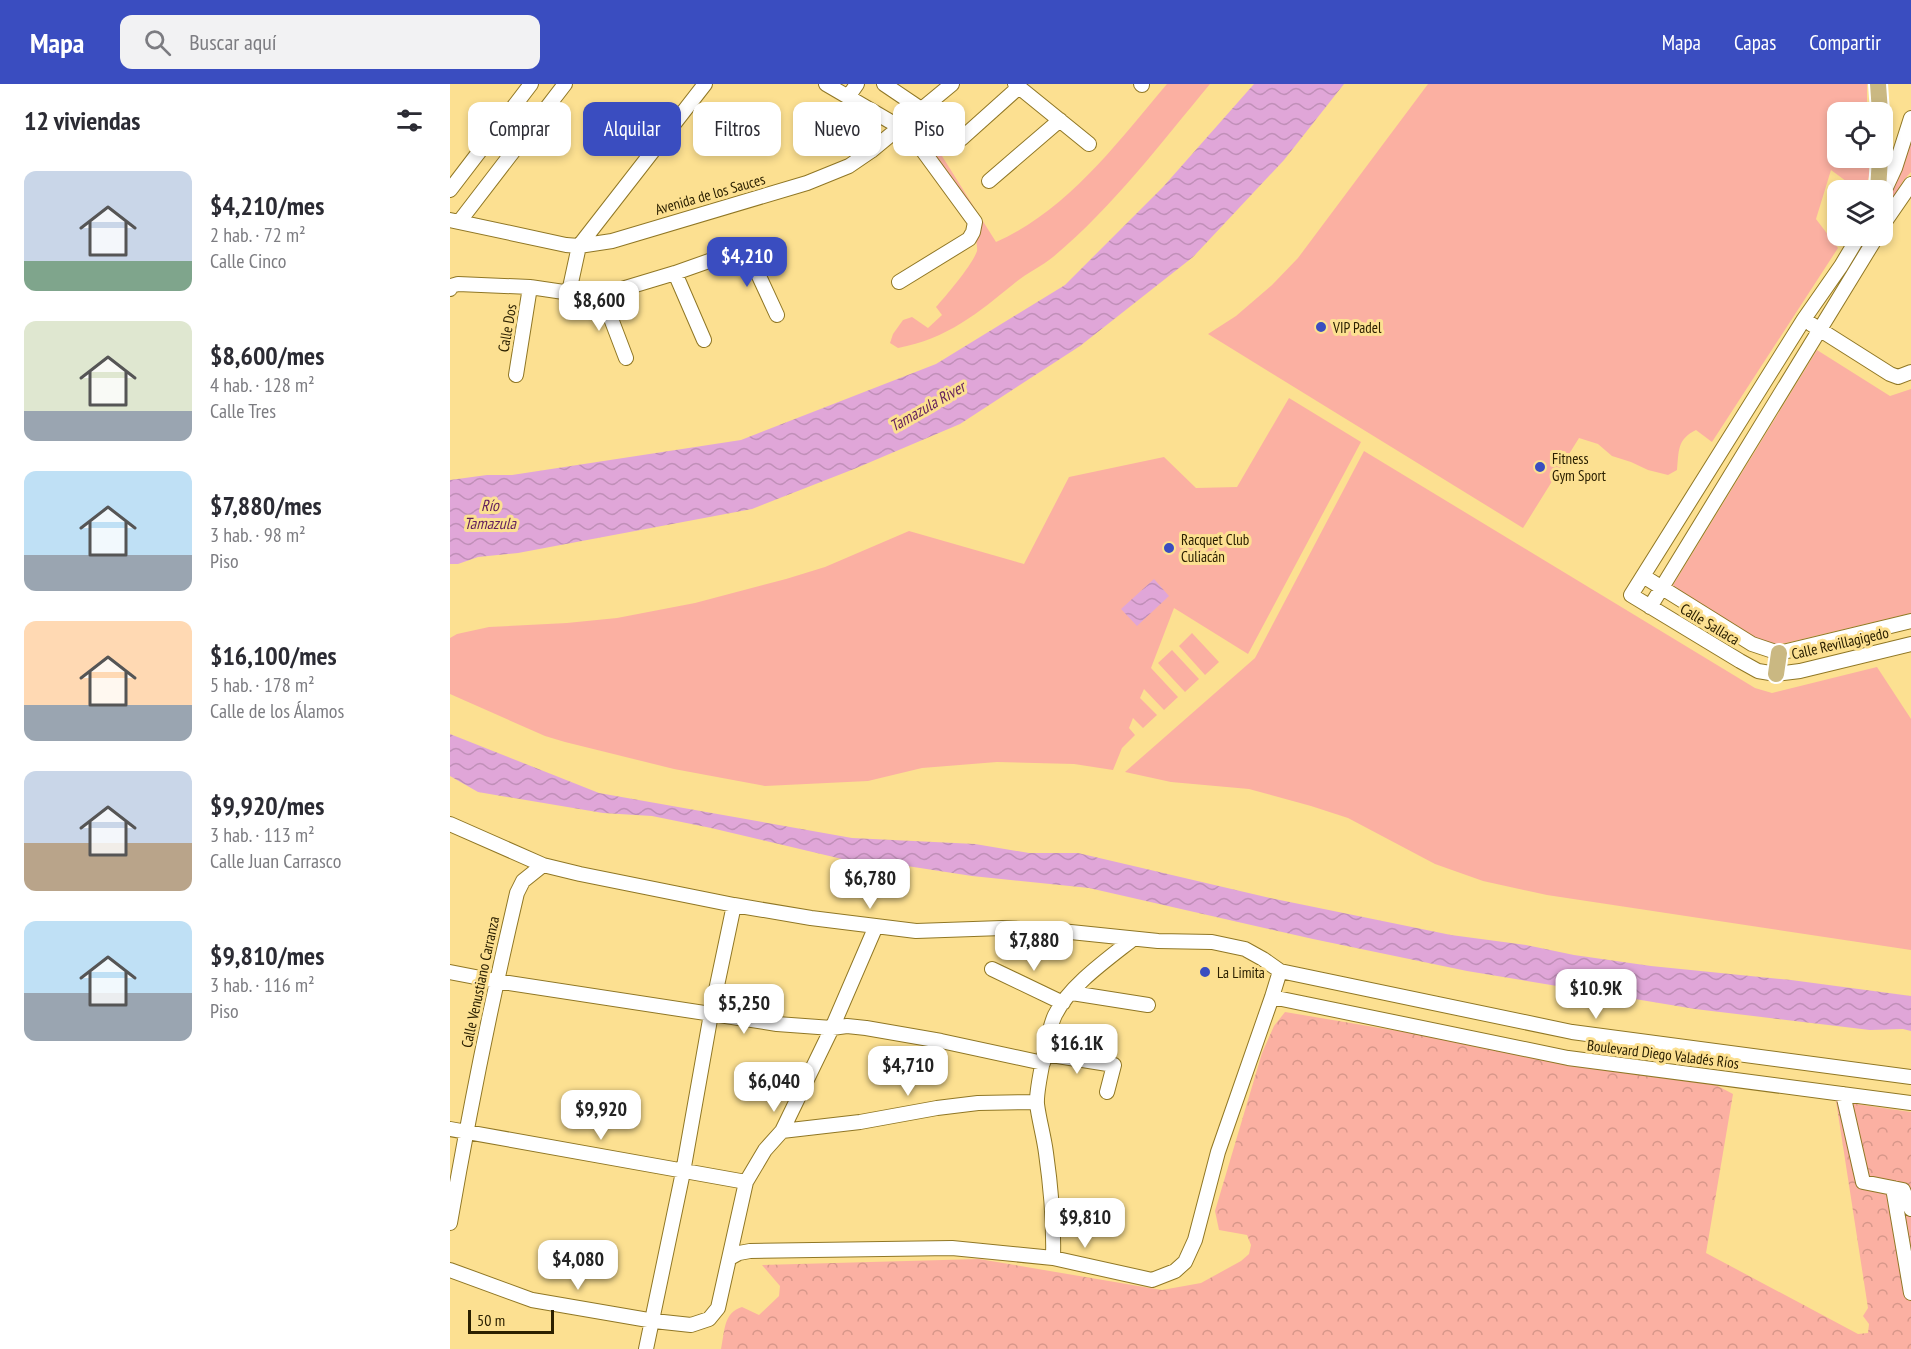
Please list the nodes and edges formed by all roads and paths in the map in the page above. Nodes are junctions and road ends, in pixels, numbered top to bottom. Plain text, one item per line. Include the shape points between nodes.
1 (531, 84) edge
2 (565, 84) edge
3 (705, 84) edge
4 (826, 84) edge
5 (857, 84) edge
6 (884, 84) edge
7 (952, 84) edge
8 (1878, 84) edge
9 (1017, 86) edge
10 (848, 97) junction
11 (911, 102) edge
12 (930, 102) edge
13 (1879, 102) edge
14 (1911, 118) edge
15 (1060, 120) junction
16 (893, 123) edge
17 (893, 133) edge
18 (965, 135) edge
19 (1089, 144) dead end
20 (927, 156) edge
21 (1889, 180) edge
22 (989, 181) dead end
23 (1911, 184) edge
24 (450, 190) edge
25 (1893, 210) edge
26 (455, 221) edge
27 (579, 246) junction
28 (1853, 246) edge
29 (1871, 246) edge
30 (675, 273) junction
31 (899, 282) dead end
32 (530, 287) junction
33 (451, 288) edge
34 (570, 292) junction
35 (602, 295) junction
36 (777, 315) dead end
37 (1804, 319) junction
38 (1818, 329) junction
39 (704, 340) dead end
40 (626, 358) dead end
41 (1911, 372) edge
42 (516, 375) dead end
43 (1643, 576) junction
44 (1662, 588) junction
45 (1650, 607) junction
46 (1911, 621) edge
47 (1911, 644) edge
48 (1779, 653) junction
49 (1776, 674) junction
50 (450, 824) edge
51 (543, 865) junction
52 (734, 905) junction
53 (876, 926) junction
54 (1133, 939) junction
55 (992, 969) dead end
56 (1280, 971) junction
57 (450, 972) edge
58 (496, 981) junction
59 (1272, 997) junction
60 (1067, 998) junction
61 (1148, 1005) dead end
62 (711, 1014) junction
63 (832, 1028) junction
64 (1044, 1058) junction
65 (1911, 1077) edge
66 (1107, 1092) dead end
67 (1843, 1094) junction
68 (1037, 1102) junction
69 (1911, 1103) edge
70 (450, 1130) edge
71 (782, 1131) junction
72 (465, 1132) junction
73 (683, 1172) junction
74 (746, 1182) junction
75 (1893, 1188) junction
76 (1911, 1209) edge
77 (450, 1223) edge
78 (730, 1258) junction
79 (1053, 1258) junction
80 (450, 1270) edge
81 (1911, 1293) edge
82 (654, 1321) junction
83 (646, 1349) edge

1 - 24 street
2 - 26 street
3 - 27 street
4 - 10 street
5 - 10 street
6 - 11 street
7 - 12 street, Avenida de los Sauces
8 - 13 main road
9 - 15 street
9 - 18 street
10 - 16 street
14 - 21 street
15 - 19 street
15 - 22 street
17 - 27 street, Avenida de los Sauces via 849,166 830,174 612,241
20 - 31 street via 975,222 973,232 969,239
23 - 25 street
26 - 27 street, Avenida de los Sauces
27 - 34 street
28 - 37 street
29 - 38 street
30 - 35 street
30 - 36 street via 746,248
30 - 39 street
32 - 33 street via 458,284
32 - 34 street
32 - 42 street, Calle Dos
34 - 35 street
35 - 40 street
37 - 38 street
37 - 43 street
38 - 41 street via 1890,374 1898,377
38 - 44 street
43 - 44 street, Calle Sallaca
43 - 45 street, Calle Sallaca via 1631,595
44 - 45 street
44 - 48 street, Calle Sallaca via 1752,644
45 - 49 street, Calle Sallaca via 1758,671
46 - 48 street, Calle Revillagigedo
47 - 49 street, Calle Revillagigedo
48 - 49 main road
50 - 51 street
51 - 52 street
51 - 58 street, Calle Venustiano Carranza via 524,881 517,893
52 - 53 street
52 - 62 street
53 - 54 street via 916,931 1002,928
53 - 63 street
54 - 56 street via 1212,942 1245,949
54 - 60 street
55 - 60 street
56 - 59 street
56 - 65 street, Boulevard Diego Valadés Ríos via 1572,1032
57 - 58 street
58 - 62 street
58 - 72 street, Calle Venustiano Carranza
59 - 67 street, Boulevard Diego Valadés Ríos via 1568,1058
59 - 79 street via 1185,1262 1175,1271 1152,1280
60 - 61 street
60 - 64 street via 1055,1015
62 - 63 street
62 - 73 street
63 - 64 street via 866,1028
63 - 71 street
64 - 66 street via 1114,1065
64 - 68 street
67 - 69 street, Boulevard Diego Valadés Ríos
67 - 75 street via 1863,1182
68 - 71 street via 978,1103
68 - 79 street via 1050,1183
70 - 72 street
71 - 74 street
72 - 73 street
72 - 77 street, Calle Venustiano Carranza
73 - 74 street
73 - 82 street
74 - 78 street
75 - 76 street via 1904,1190
75 - 81 street
78 - 79 street via 750,1251 952,1248
78 - 82 street via 718,1308 709,1319 691,1325
80 - 82 street via 532,1300
82 - 83 street

